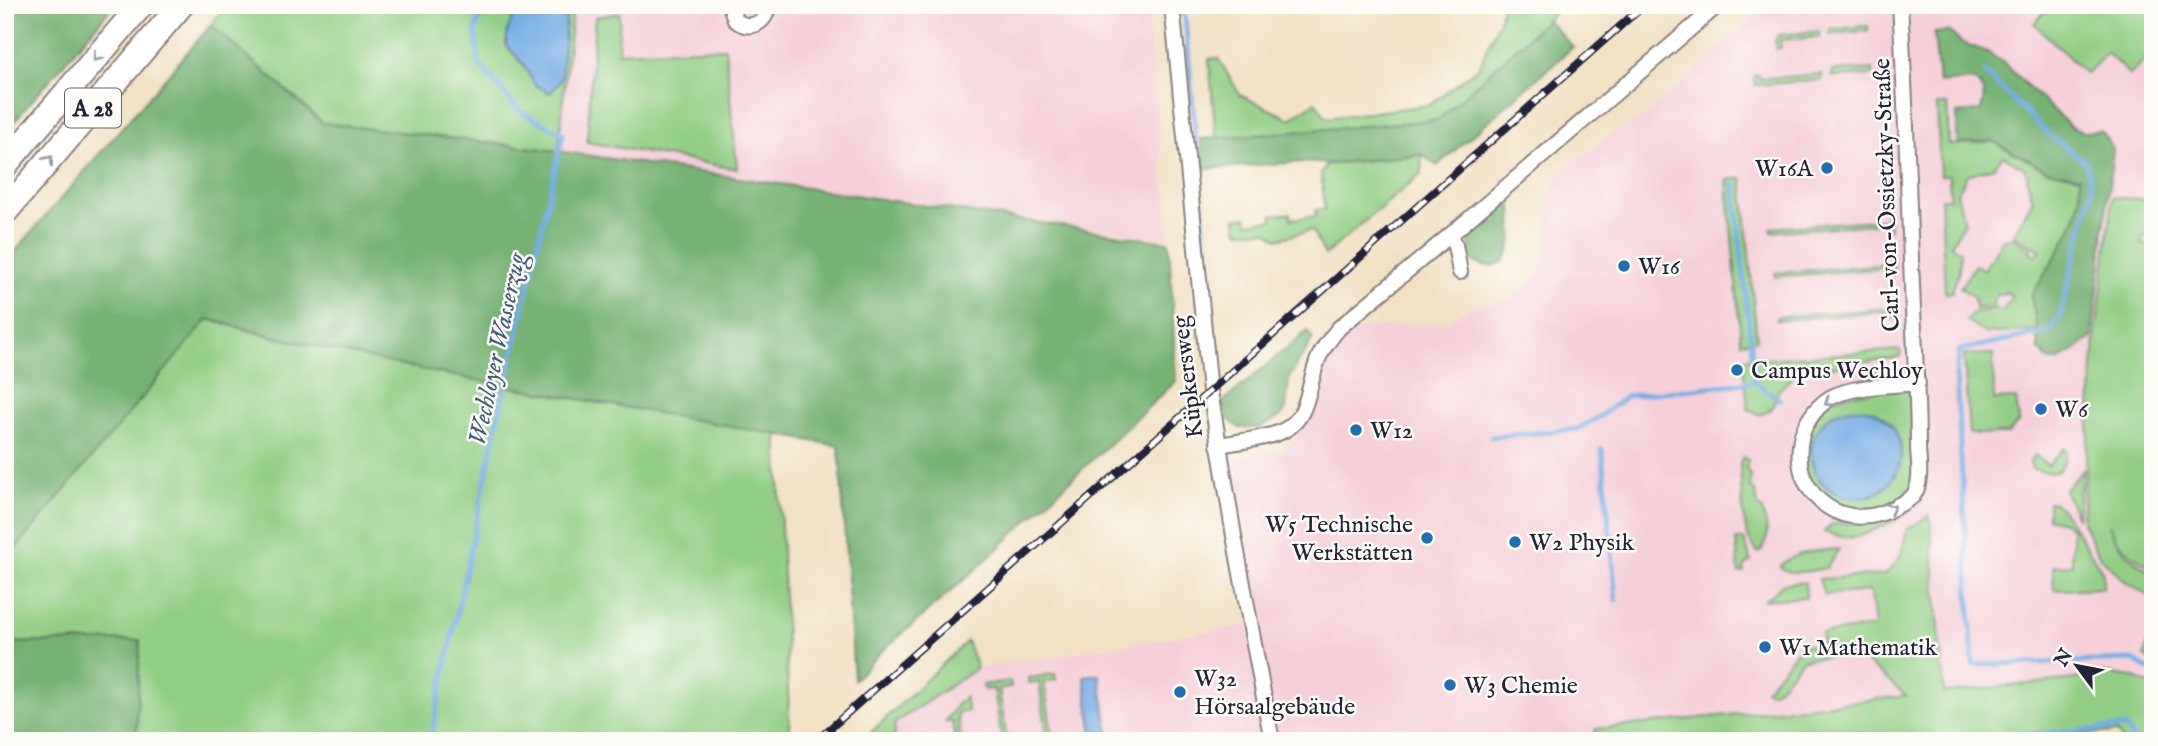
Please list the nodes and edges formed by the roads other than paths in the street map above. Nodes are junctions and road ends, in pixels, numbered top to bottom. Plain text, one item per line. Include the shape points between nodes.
1 (141, 5) edge
2 (181, 5) edge
3 (730, 5) edge
4 (773, 5) edge
5 (1172, 5) edge
6 (1718, 5) edge
7 (1900, 5) edge
8 (768, 6) edge
9 (5, 165) edge
10 (5, 212) edge
11 (1448, 236) junction
12 (1460, 272) dead end
13 (1918, 383) junction
14 (1218, 445) junction
15 (1272, 741) edge

1 -> 9 highway, A 28
10 -> 2 highway, A 28
3 - 8 street via 735,20 746,26 759,23
4 - 8 street
5 - 14 street, Küpkersweg
6 - 11 street
7 - 13 street, Carl-von-Ossietzky-Straße
11 - 12 street via 1455,245
11 - 14 street via 1339,328 1320,355 1305,411 1294,423 1275,435
13 -> 13 street, Carl-von-Ossietzky-Straße via 1852,390 1830,398 1810,416 1800,437 1798,462 1804,483 1817,499 1846,516 1868,517 1913,496 1919,480
14 - 15 street, Küpkersweg

